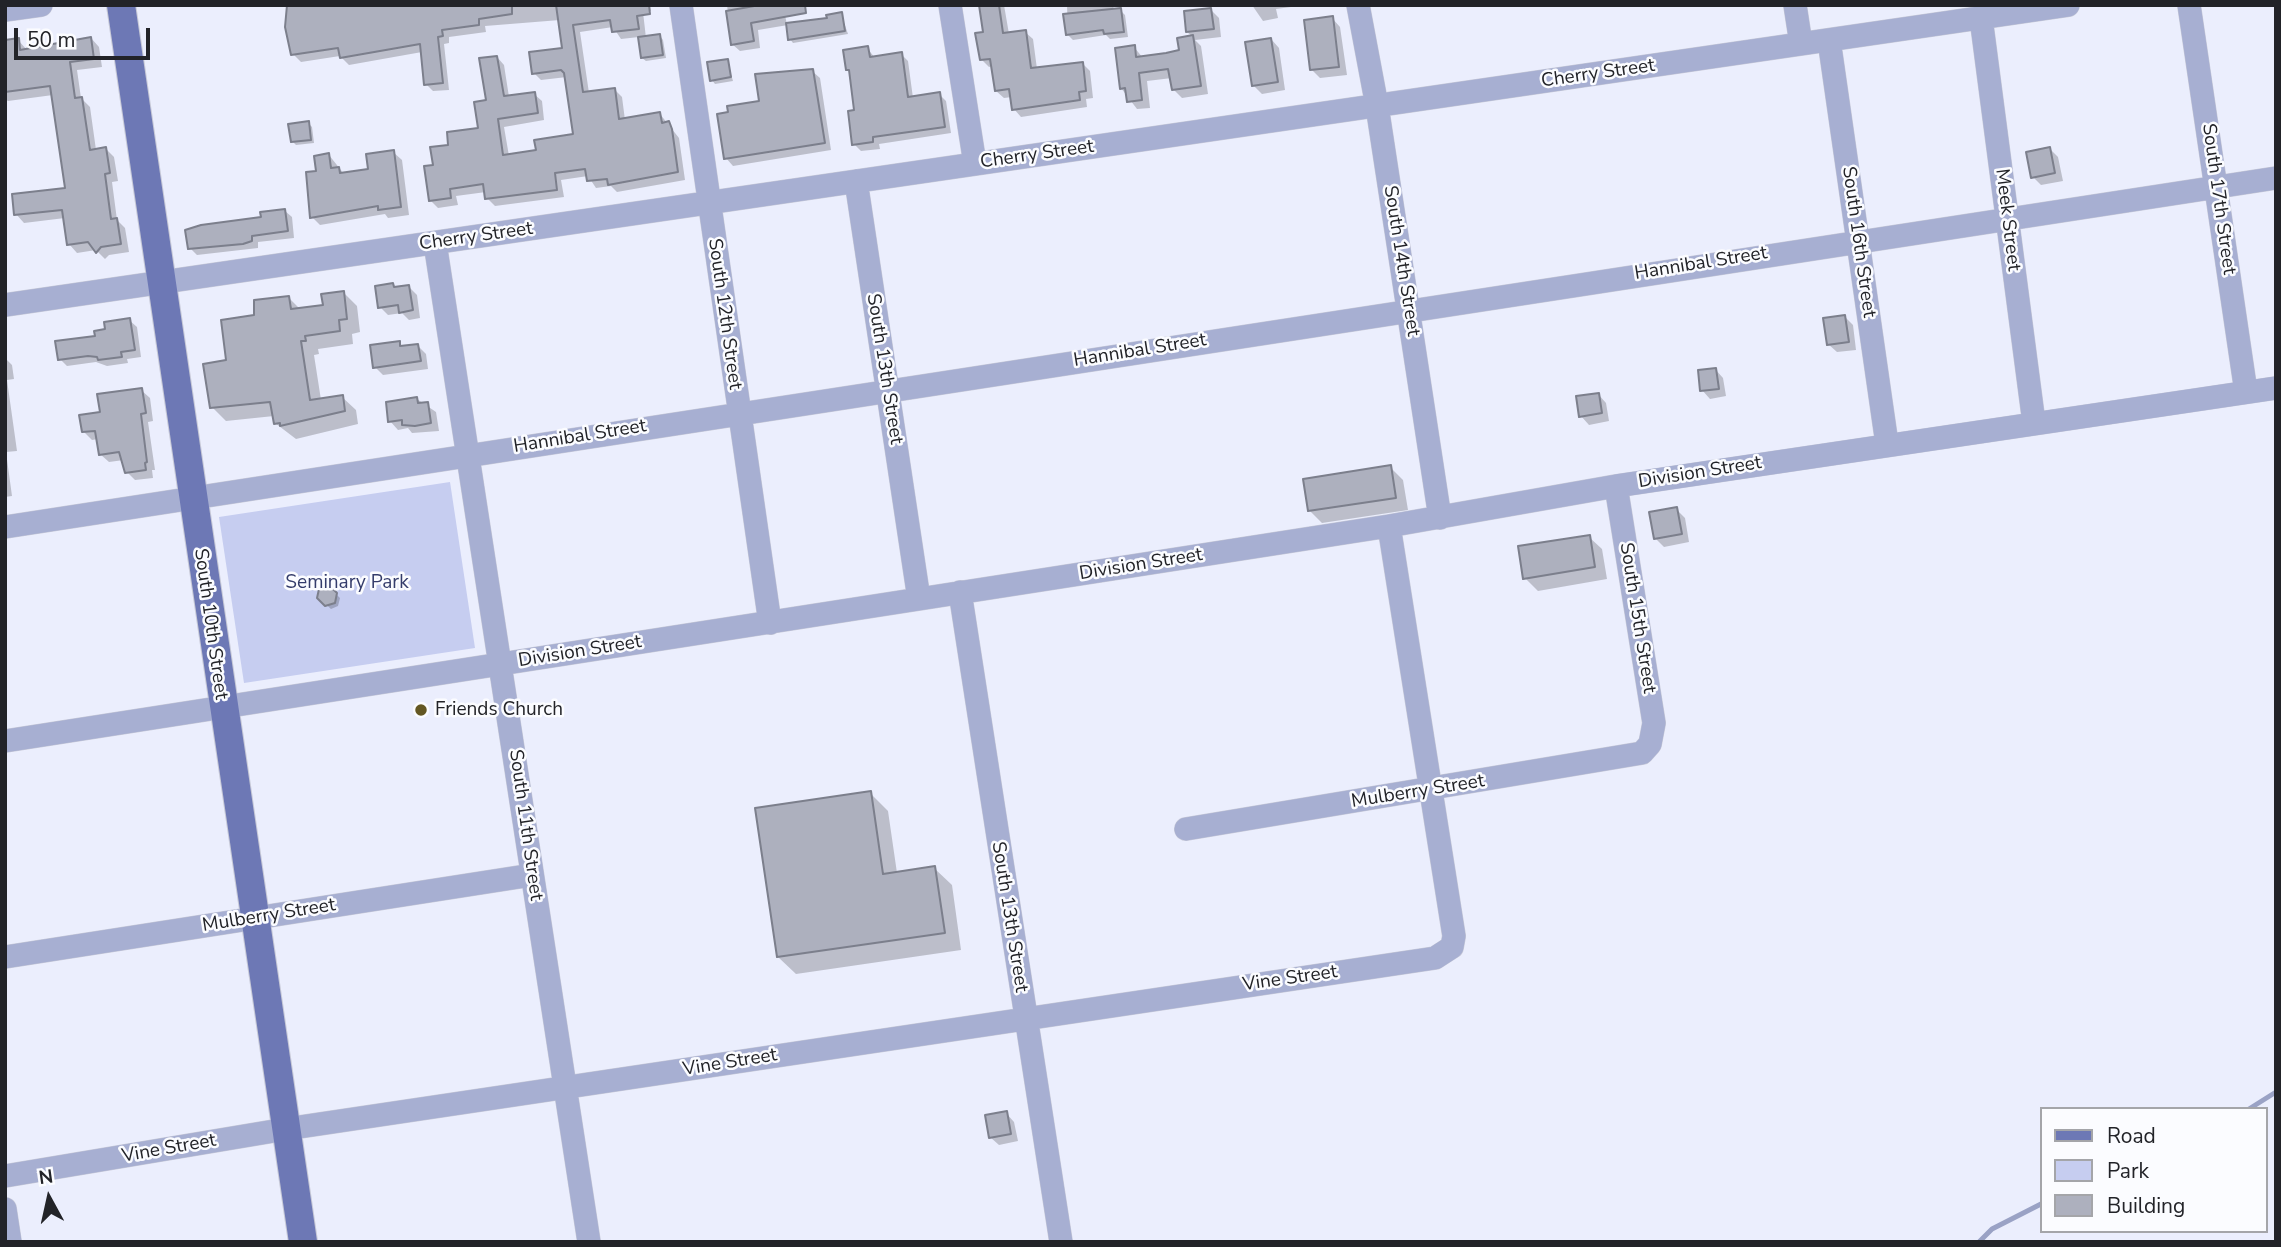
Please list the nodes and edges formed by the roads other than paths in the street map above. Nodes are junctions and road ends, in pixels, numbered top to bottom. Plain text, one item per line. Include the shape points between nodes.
1 (41, 5) edge
2 (121, 5) edge
3 (681, 5) edge
4 (950, 5) edge
5 (1358, 5) edge
6 (1795, 5) edge
7 (2068, 5) edge
8 (2189, 5) edge
9 (5, 10) edge
10 (1981, 18) junction
11 (1829, 40) junction
12 (1801, 44) junction
13 (1377, 106) junction
14 (975, 164) junction
15 (2276, 178) edge
16 (856, 181) junction
17 (2217, 187) junction
18 (709, 203) junction
19 (2007, 218) junction
20 (1857, 240) junction
21 (435, 243) junction
22 (160, 282) junction
23 (5, 305) edge
24 (1409, 309) junction
25 (2276, 388) edge
26 (888, 390) junction
27 (2246, 392) junction
28 (738, 413) junction
29 (2034, 423) junction
30 (1887, 444) junction
31 (469, 455) junction
32 (1616, 486) junction
33 (192, 498) junction
34 (1440, 518) junction
35 (1389, 526) junction
36 (5, 527) edge
37 (960, 592) junction
38 (919, 599) junction
39 (770, 623) junction
40 (501, 664) junction
41 (223, 707) junction
42 (5, 741) edge
43 (1647, 748) joint
44 (1430, 790) junction
45 (1186, 829) dead end
46 (532, 875) junction
47 (255, 918) junction
48 (5, 957) edge
49 (1024, 1018) junction
50 (566, 1089) junction
51 (286, 1129) junction
52 (5, 1176) edge
53 (5, 1209) edge
54 (10, 1242) edge
55 (303, 1242) edge
56 (589, 1242) edge
57 (1061, 1242) edge

1 - 9 street
2 - 22 main road, South 10th Street
3 - 18 street, South 12th Street
4 - 14 street
5 - 13 street, South 14th Street
6 - 12 street
7 - 10 street, Cherry Street
8 - 17 street, South 17th Street
10 - 11 street, Cherry Street
10 - 19 street, Meek Street
11 - 12 street, Cherry Street
11 - 20 street, South 16th Street
12 - 13 street, Cherry Street
13 - 14 street, Cherry Street
13 - 24 street, South 14th Street
14 - 16 street, Cherry Street
15 - 17 street, Hannibal Street
16 - 18 street, Cherry Street
16 - 26 street, South 13th Street
17 - 19 street, Hannibal Street
17 - 27 street, South 17th Street
18 - 21 street, Cherry Street
18 - 28 street, South 12th Street
19 - 20 street, Hannibal Street
19 - 29 street, Meek Street
20 - 24 street, Hannibal Street
20 - 30 street, South 16th Street
21 - 22 street, Cherry Street
21 - 31 street, South 11th Street
22 - 23 street, Cherry Street
22 - 33 main road, South 10th Street
24 - 26 street, Hannibal Street
24 - 34 street, South 14th Street
25 - 27 street, Division Street
26 - 28 street, Hannibal Street
26 - 38 street, South 13th Street
27 - 29 street, Division Street
28 - 31 street, Hannibal Street
28 - 39 street, South 12th Street
29 - 30 street, Division Street
30 - 32 street, Division Street
31 - 33 street, Hannibal Street
31 - 40 street, South 11th Street
32 - 34 street, Division Street
32 - 43 street, South 15th Street via 1654,723
33 - 36 street, Hannibal Street
33 - 41 main road, South 10th Street
34 - 35 street, Division Street
35 - 37 street, Division Street
35 - 44 street
37 - 38 street, Division Street
37 - 49 street, South 13th Street
38 - 39 street, Division Street
39 - 40 street, Division Street
40 - 41 street, Division Street
40 - 46 street, South 11th Street
41 - 42 street, Division Street
41 - 47 main road, South 10th Street
43 - 44 street, Mulberry Street via 1635,757
44 - 45 street, Mulberry Street
44 - 49 street, Vine Street via 1454,936 1451,947 1435,958
46 - 47 street, Mulberry Street
46 - 50 street, South 11th Street
47 - 48 street, Mulberry Street
47 - 51 main road, South 10th Street
49 - 50 street, Vine Street
49 - 57 street, South 13th Street
50 - 51 street, Vine Street
50 - 56 street, South 11th Street
51 - 52 street, Vine Street
51 - 55 main road, South 10th Street
53 - 54 street

